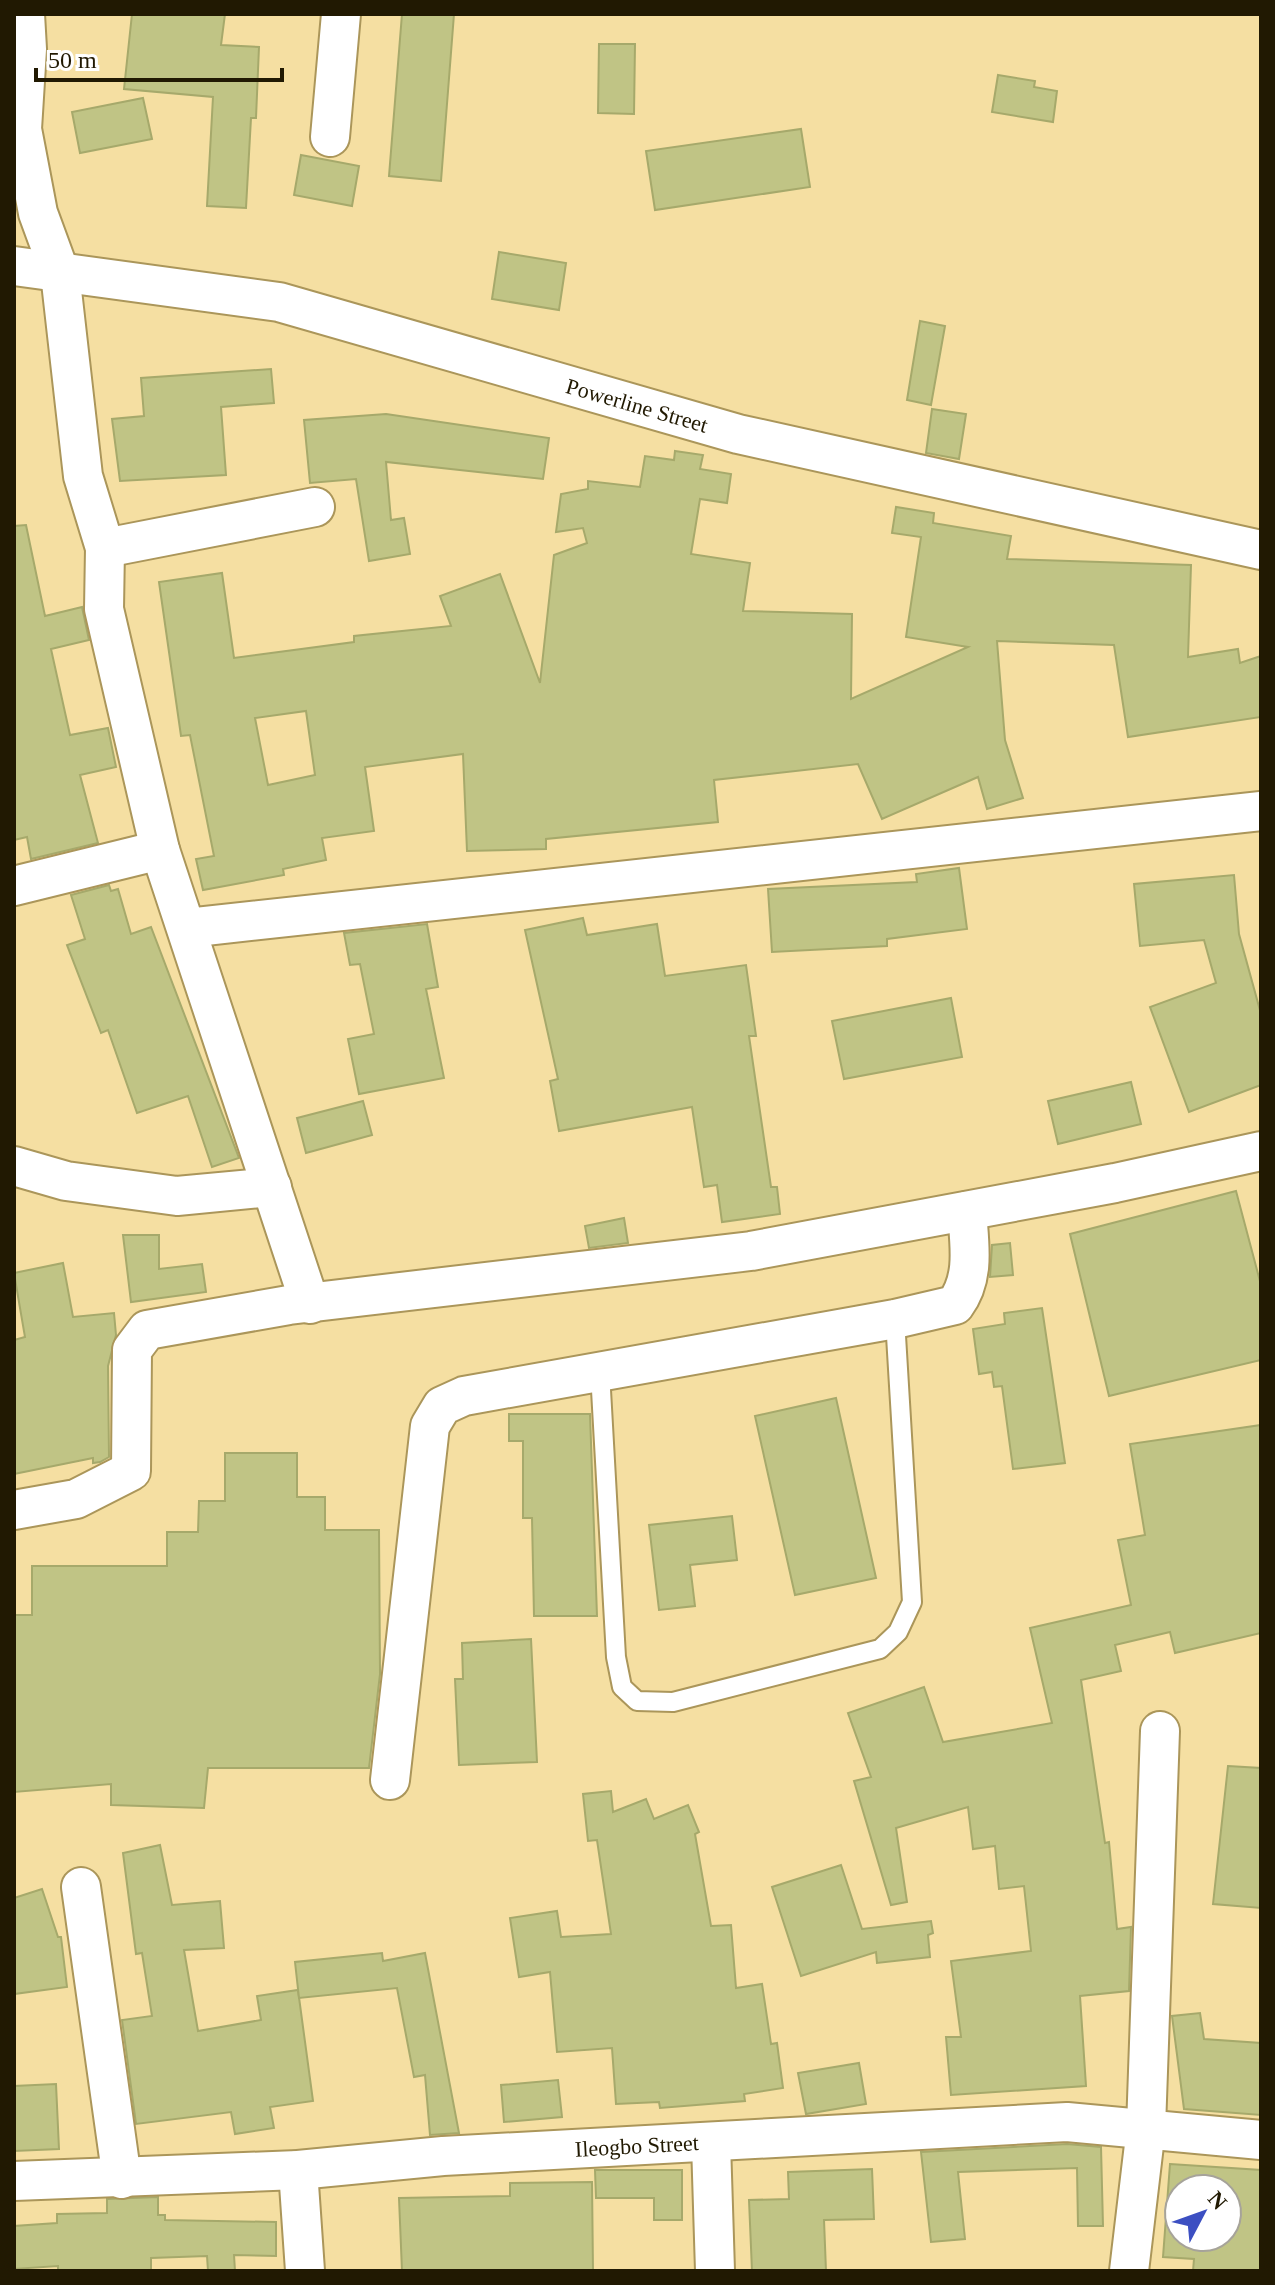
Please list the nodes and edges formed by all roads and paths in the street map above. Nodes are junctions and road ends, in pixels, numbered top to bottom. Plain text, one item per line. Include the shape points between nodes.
1 (25, 14) edge
2 (341, 14) edge
3 (330, 137) dead end
4 (14, 266) edge
5 (60, 273) junction
6 (315, 507) dead end
7 (105, 548) junction
8 (1261, 550) edge
9 (1261, 811) edge
10 (160, 850) junction
11 (14, 886) edge
12 (187, 928) junction
13 (1261, 1151) edge
14 (14, 1166) edge
15 (272, 1187) junction
16 (967, 1211) junction
17 (310, 1304) junction
18 (895, 1319) junction
19 (600, 1372) junction
20 (14, 1510) edge
21 (1160, 1731) dead end
22 (390, 1780) dead end
23 (81, 1887) dead end
24 (1146, 2128) junction
25 (1261, 2140) edge
26 (711, 2143) junction
27 (298, 2170) junction
28 (122, 2179) junction
29 (14, 2181) edge
30 (305, 2271) edge
31 (715, 2271) edge
32 (1129, 2271) edge

1 - 5 street via 22,129 38,213
2 - 3 street
4 - 5 street, Powerline Street
5 - 7 street via 83,476
5 - 8 street, Powerline Street via 279,302 738,434
6 - 7 street
7 - 10 street via 104,609
9 - 12 street
10 - 11 street
10 - 12 street
12 - 15 street
13 - 16 street
14 - 15 street via 66,1181 177,1196
15 - 17 street
16 - 17 street via 751,1251
16 - 18 street via 970,1269 964,1293 955,1305
17 - 20 street via 147,1330 132,1350 131,1471 76,1499
18 - 19 street
18 - 19 lane via 912,1602 898,1632 880,1649 673,1702 637,1701 622,1687
19 - 22 street via 464,1396 442,1406 430,1426
21 - 24 street
23 - 28 street
24 - 25 street, Ileogbo Street
24 - 26 street, Ileogbo Street via 1067,2122
24 - 32 street
26 - 27 street, Ileogbo Street via 443,2156
26 - 31 street
27 - 28 street, Ileogbo Street
27 - 30 street
28 - 29 street, Ileogbo Street

